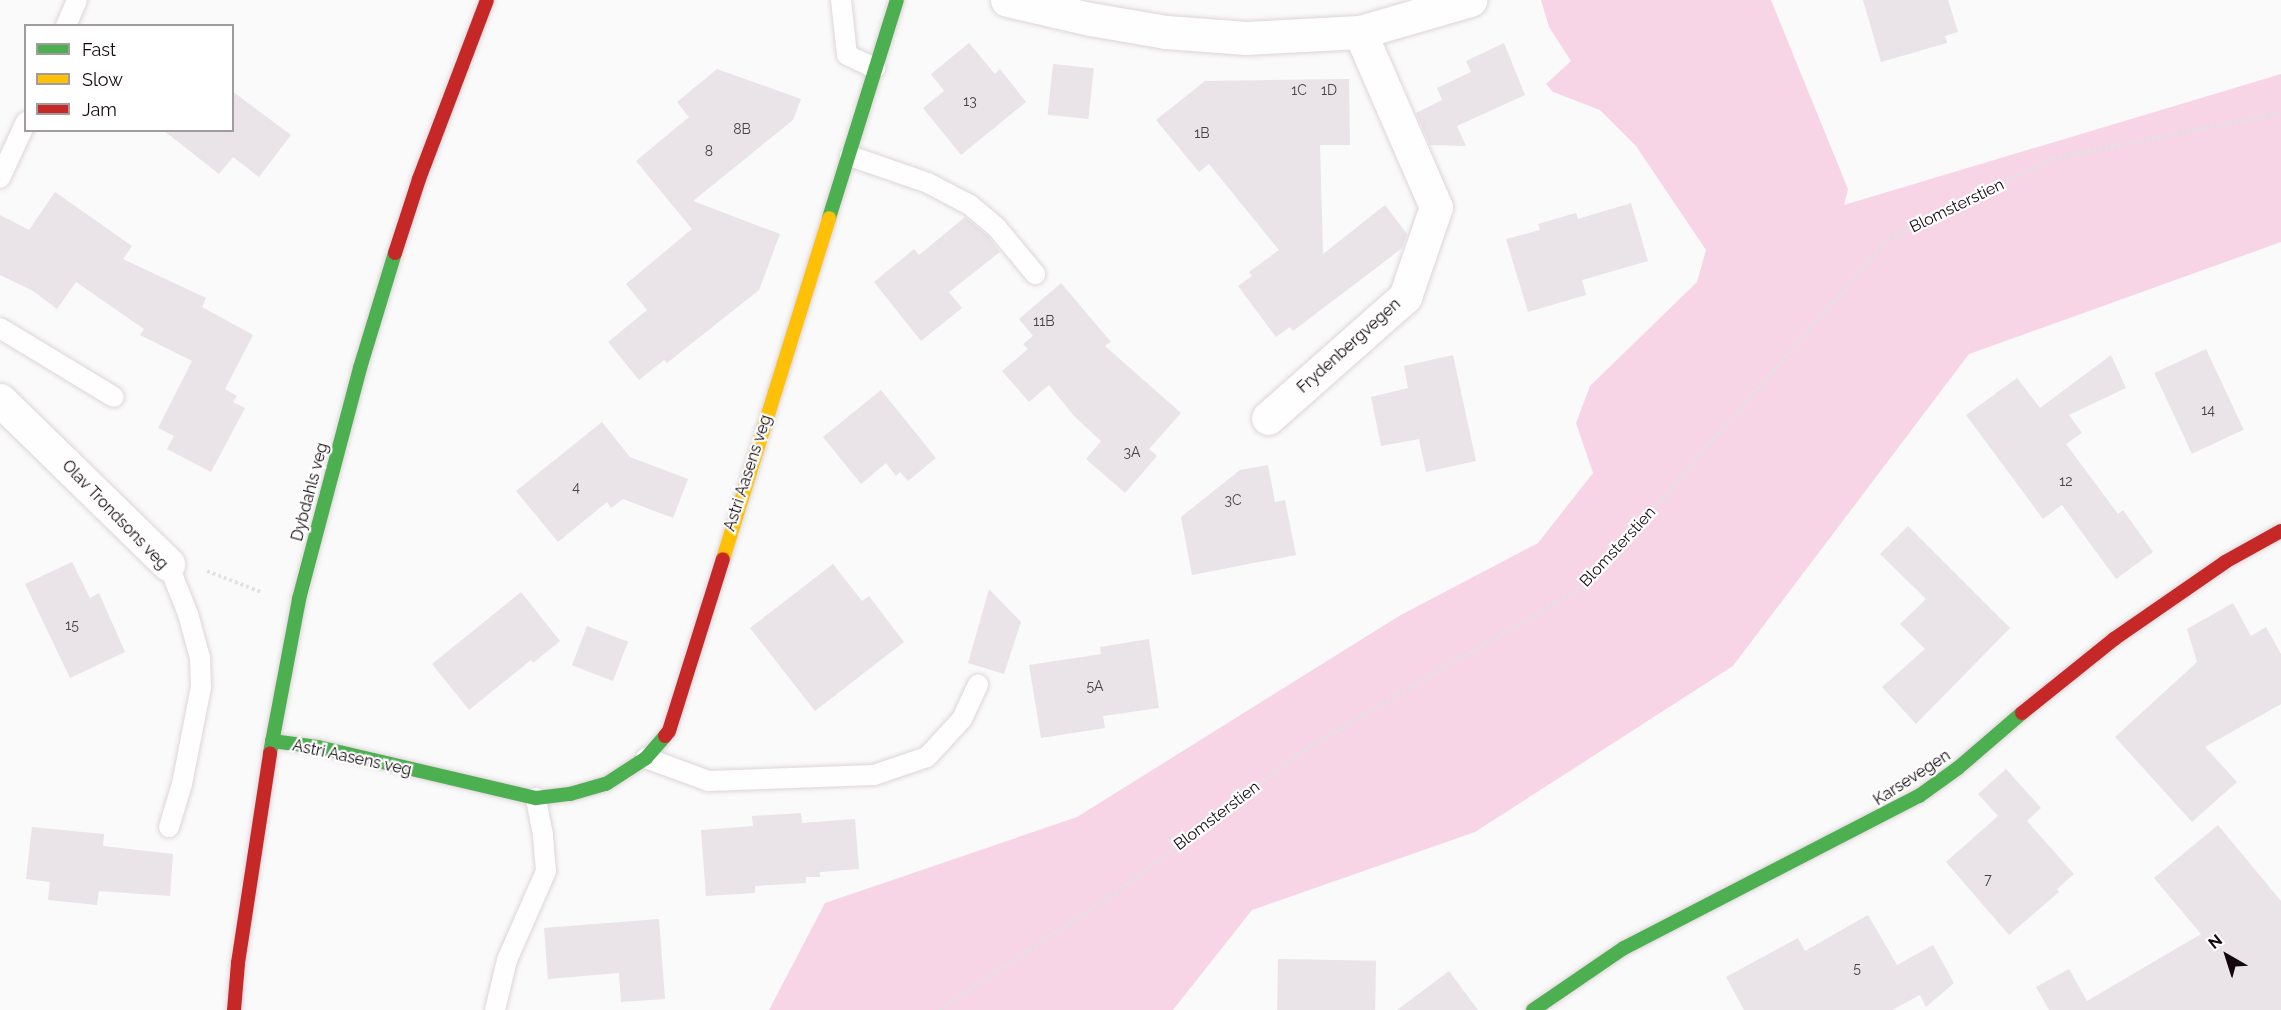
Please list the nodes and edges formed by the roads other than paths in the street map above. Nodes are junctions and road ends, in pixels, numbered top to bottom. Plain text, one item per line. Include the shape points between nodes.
1 (77, 0) edge
2 (487, 0) edge
3 (841, 0) edge
4 (897, 0) edge
5 (1007, 0) edge
6 (1470, 0) edge
7 (67, 24) edge
8 (1360, 32) junction
9 (875, 68) junction
10 (24, 126) edge
11 (850, 156) junction
12 (0, 178) edge
13 (1035, 274) dead end
14 (0, 328) edge
15 (114, 397) dead end
16 (0, 400) edge
17 (1268, 418) dead end
18 (2281, 531) edge
19 (168, 564) joint
20 (978, 684) dead end
21 (272, 741) junction
22 (646, 758) junction
23 (536, 798) junction
24 (169, 827) dead end
25 (234, 1010) edge
26 (495, 1010) edge
27 (1533, 1010) edge

1 - 7 lane
2 - 21 street, Dybdahls veg via 420,180 360,368 299,599
3 - 9 lane via 847,56
4 - 9 street, Astri Aasens veg
5 - 8 street via 1166,32 1246,38
6 - 8 street
8 - 17 street, Frydenbergvegen via 1436,207 1405,297
9 - 11 street, Astri Aasens veg
10 - 12 lane
11 - 13 lane via 928,183 970,205 997,228
11 - 22 street, Astri Aasens veg via 714,579 683,690 669,731
14 - 15 lane
16 - 19 street, Olav Trondsons veg
18 - 27 street, Karsevegen via 2225,562 2114,639 1919,796 1624,948
19 - 24 lane, Olav Trondsons veg via 201,658 201,687 182,784
20 - 22 lane via 962,719 927,757 874,775 709,781
21 - 23 street, Astri Aasens veg via 318,747
21 - 25 street, Dybdahls veg
22 - 23 street, Astri Aasens veg via 606,784
23 - 26 lane via 546,871 507,960

